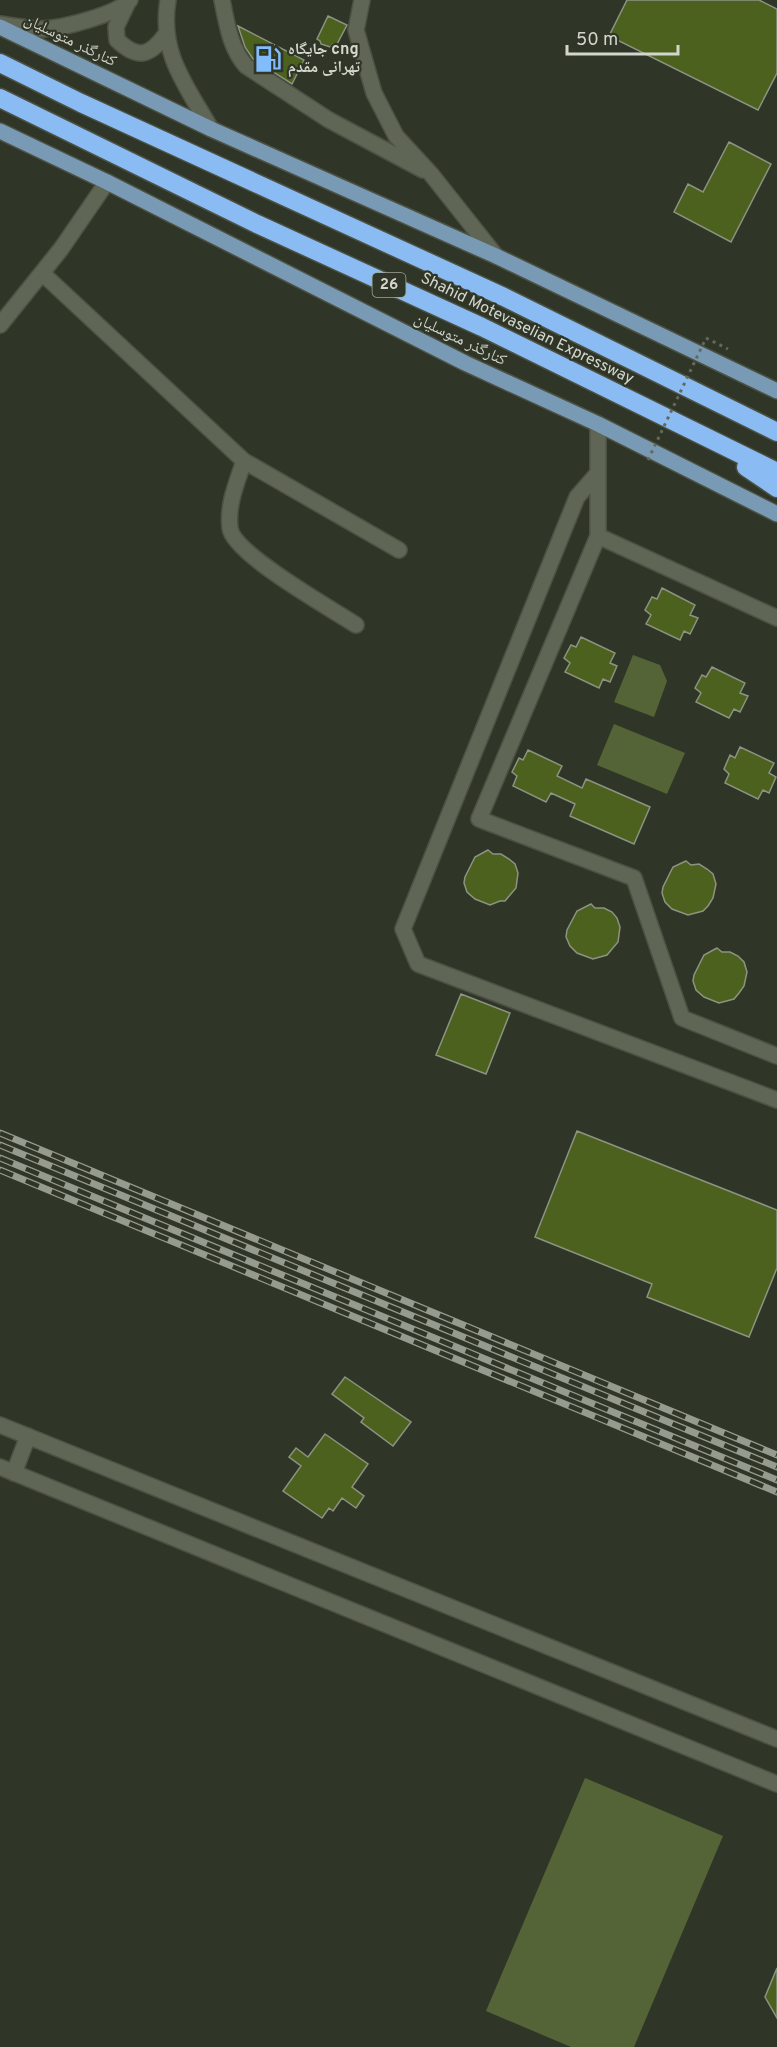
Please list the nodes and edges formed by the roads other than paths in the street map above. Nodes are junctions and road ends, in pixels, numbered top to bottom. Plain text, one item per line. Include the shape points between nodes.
1 (168, 0) edge
2 (222, 0) edge
3 (362, 0) edge
4 (128, 2) edge
5 (0, 26) edge
6 (166, 34) junction
7 (0, 63) edge
8 (0, 98) edge
9 (211, 129) junction
10 (0, 131) edge
11 (431, 174) junction
12 (107, 182) junction
13 (496, 256) junction
14 (42, 273) junction
15 (0, 325) edge
16 (777, 391) edge
17 (598, 424) junction
18 (777, 432) edge
19 (698, 433) junction
20 (244, 461) junction
21 (598, 472) junction
22 (777, 472) edge
23 (777, 488) edge
24 (777, 514) edge
25 (598, 536) junction
26 (399, 550) dead end
27 (777, 618) edge
28 (356, 625) dead end
29 (777, 1056) edge
30 (777, 1100) edge
31 (0, 1425) edge
32 (28, 1436) junction
33 (7, 1470) edge
34 (777, 1739) edge
35 (777, 1784) edge

1 - 6 street
2 - 11 street via 229,36 246,66 329,120
3 - 11 street via 356,30 374,93 396,136
4 - 5 street via 70,25 39,29
4 - 6 street via 116,27 117,40 126,48 145,53 156,48
5 - 9 main road, کنارگذر متوسلیان
6 - 9 street via 174,64
7 - 18 highway, Shahid Motevaselian Expressway via 504,297
8 - 19 highway, Shahid Motevaselian Expressway / 26
9 - 13 main road, کنارگذر متوسلیان
10 - 12 main road, کنارگذر متوسلیان
11 - 13 street
12 - 14 street
12 - 17 main road, کنارگذر متوسلیان via 465,363
13 - 16 main road, کنارگذر متوسلیان
14 - 15 street
14 - 20 street
17 - 21 street
17 - 24 main road, کنارگذر متوسلیان
19 - 22 highway, Shahid Motevaselian Expressway / 26
19 - 23 highway
20 - 26 street
20 - 28 street via 232,496 230,517 230,531 237,543 255,560
21 - 25 street
21 - 30 street via 577,497 403,929 418,964
25 - 27 street
25 - 29 street via 479,819 634,878 682,1018
31 - 32 street
32 - 33 street
32 - 34 street
33 - 35 street

